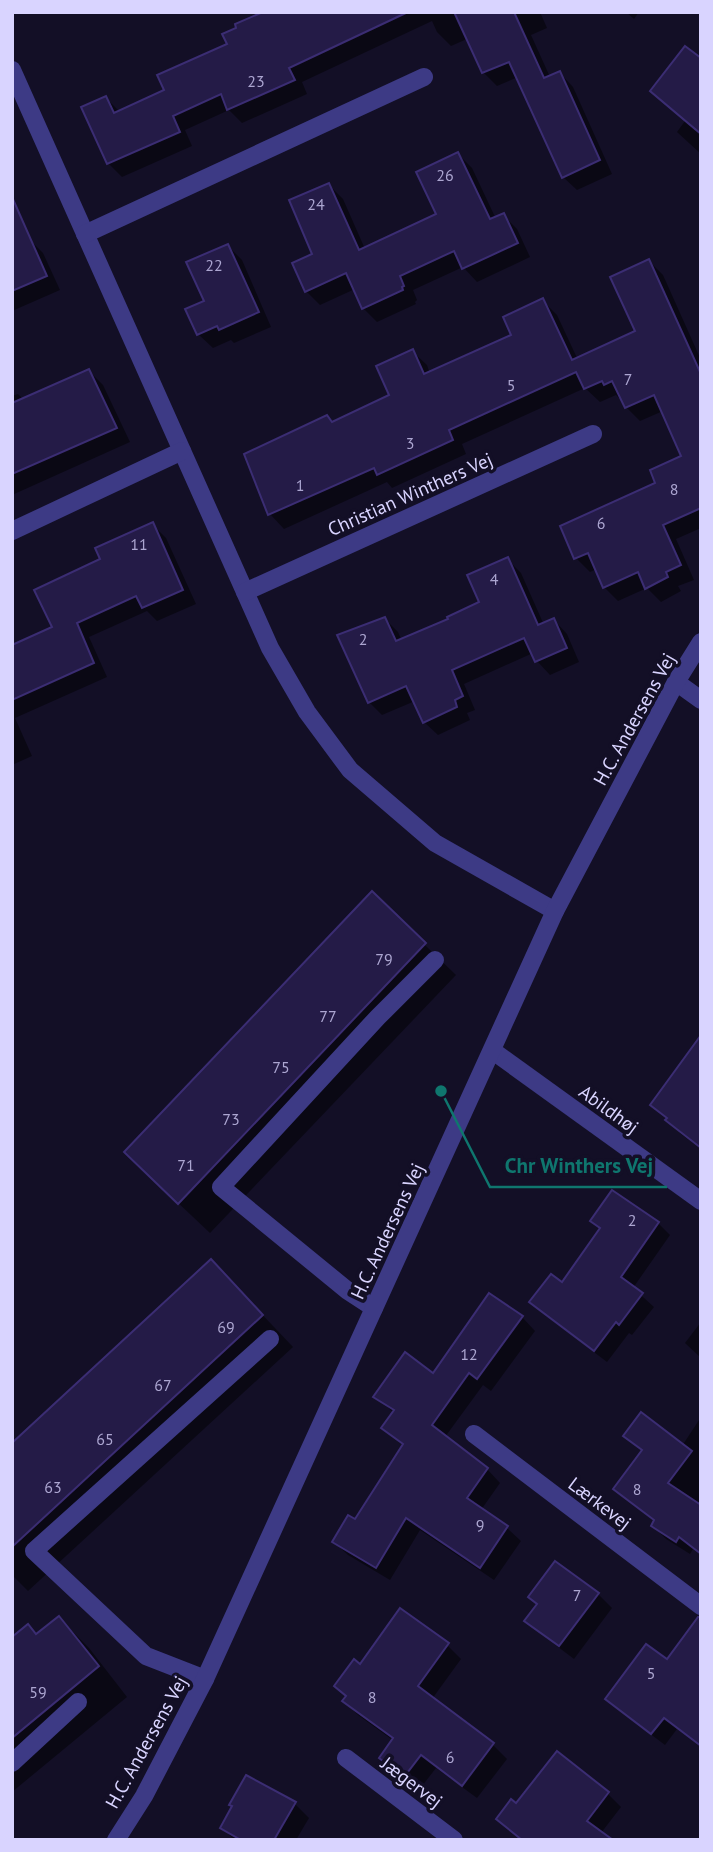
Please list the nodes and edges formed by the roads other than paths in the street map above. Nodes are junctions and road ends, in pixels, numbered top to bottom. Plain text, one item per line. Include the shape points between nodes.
1 (12, 70) edge
2 (425, 77) dead end
3 (18, 97) edge
4 (85, 234) junction
5 (593, 434) dead end
6 (182, 451) junction
7 (12, 531) edge
8 (245, 592) junction
9 (701, 642) edge
10 (676, 681) junction
11 (701, 700) edge
12 (555, 911) junction
13 (435, 960) dead end
14 (493, 1051) junction
15 (701, 1201) edge
16 (374, 1308) junction
17 (270, 1339) dead end
18 (474, 1434) dead end
19 (701, 1606) edge
20 (205, 1679) junction
21 (78, 1702) dead end
22 (346, 1758) dead end
23 (12, 1763) edge
24 (116, 1840) edge
25 (453, 1840) edge

1 - 3 street
2 - 4 street
3 - 4 street
4 - 6 street
5 - 8 street, Christian Winthers Vej
6 - 7 street
6 - 8 street
8 - 12 street via 307,712 350,770 435,844
9 - 10 street, H.C. Andersens Vej
10 - 11 street
10 - 12 street, H.C. Andersens Vej
12 - 14 street, H.C. Andersens Vej
13 - 16 street via 221,1187
14 - 15 street, Abildhøj
14 - 16 street, H.C. Andersens Vej
16 - 20 street, H.C. Andersens Vej
17 - 20 street via 34,1551 146,1656
18 - 19 street, Lærkevej
20 - 24 street, H.C. Andersens Vej
21 - 23 street
22 - 25 street, Jægervej

